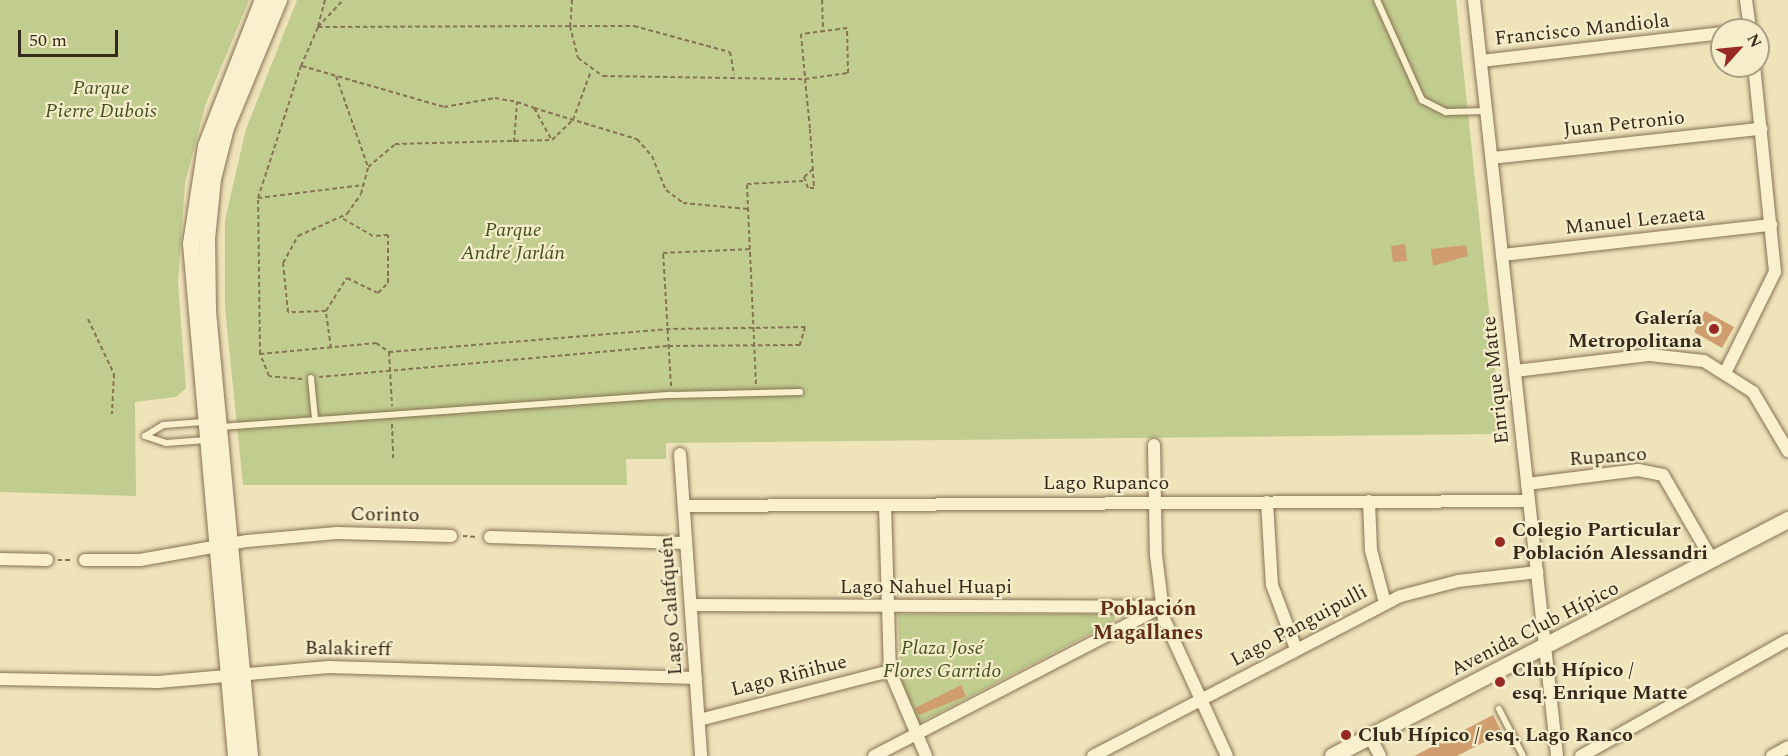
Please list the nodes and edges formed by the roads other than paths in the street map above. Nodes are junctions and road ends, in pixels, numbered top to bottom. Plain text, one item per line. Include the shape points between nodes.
1 (263, 0) edge
2 (279, 0) edge
3 (1377, 0) edge
4 (1474, 0) edge
5 (1746, 0) edge
6 (1748, 18) edge
7 (1710, 34) edge
8 (1481, 61) junction
9 (1755, 78) edge
10 (1486, 111) junction
11 (1761, 129) junction
12 (1492, 158) junction
13 (1771, 225) junction
14 (1502, 255) junction
15 (1515, 371) junction
16 (1726, 371) junction
17 (311, 378) road end
18 (800, 392) dead end
19 (315, 419) junction
20 (212, 425) junction
21 (207, 440) junction
22 (1154, 445) dead end
23 (1788, 451) edge
24 (680, 454) dead end
25 (1527, 484) junction
26 (1369, 501) junction
27 (1529, 501) junction
28 (1154, 502) junction
29 (1267, 502) junction
30 (885, 505) junction
31 (684, 506) junction
32 (1788, 520) edge
33 (451, 536) road end
34 (490, 537) road end
35 (686, 543) junction
36 (224, 547) junction
37 (0, 559) edge
38 (47, 560) road end
39 (85, 560) road end
40 (1712, 560) junction
41 (1537, 572) junction
42 (1385, 603) junction
43 (691, 605) junction
44 (887, 606) junction
45 (1162, 607) junction
46 (1788, 640) edge
47 (1545, 648) junction
48 (1296, 649) junction
49 (890, 671) junction
50 (236, 675) junction
51 (696, 678) junction
52 (0, 679) edge
53 (1198, 701) junction
54 (1499, 710) dead end
55 (699, 720) junction
56 (915, 735) junction
57 (1370, 737) junction
58 (1788, 747) edge
59 (236, 756) edge
60 (250, 756) edge
61 (701, 756) edge
62 (874, 756) edge
63 (926, 756) edge
64 (1093, 756) edge
65 (1227, 756) edge
66 (1333, 756) edge
67 (1380, 756) edge
68 (1523, 756) edge
69 (1557, 756) edge
70 (1581, 756) edge
71 (1772, 756) edge

1 - 20 main road via 220,105 196,190 192,277
2 - 20 main road via 226,128 210,196 207,286
3 - 10 lane via 1422,100 1446,112
4 - 8 street, Enrique Matte
5 - 6 street
7 - 8 street, Francisco Mandiola
8 - 10 street, Enrique Matte
9 - 11 street
10 - 12 street, Enrique Matte
11 - 12 street, Juan Petronio
11 - 13 street
12 - 14 street, Enrique Matte
13 - 14 street, Manuel Lezaeta
13 - 16 street via 1774,279
14 - 15 street, Enrique Matte
15 - 16 street via 1662,354 1694,358
15 - 25 street, Enrique Matte
16 - 23 street via 1762,402
17 - 19 lane
18 - 19 lane via 671,395
19 - 20 lane
20 - 21 main road
20 - 21 lane via 163,425 145,436 166,443
20 - 36 main road
21 - 36 main road
22 - 28 street
24 - 31 street, Lago Calafquén
25 - 27 street, Enrique Matte
25 - 40 street, Rupanco via 1638,470 1663,475
26 - 27 street, Lago Rupanco
26 - 29 street, Lago Rupanco
26 - 42 street via 1371,550
27 - 41 street, Enrique Matte
28 - 29 street, Lago Rupanco
28 - 30 street, Lago Rupanco
28 - 45 street
29 - 48 street via 1272,585
30 - 31 street, Lago Rupanco
30 - 44 street
31 - 35 street, Lago Calafquén
32 - 40 main road, Avenida Club Hípico
33 - 36 street, Corinto via 337,533
34 - 35 street
35 - 43 street, Lago Calafquén
36 - 39 street, Corinto via 140,560
36 - 50 main road
37 - 38 street
40 - 47 main road, Avenida Club Hípico
41 - 42 street, Lago Panguipulli via 1436,585
41 - 47 street, Enrique Matte
42 - 48 street, Lago Panguipulli
43 - 44 street, Lago Nahuel Huapi
43 - 51 street, Lago Calafquén
44 - 45 street, Lago Nahuel Huapi
44 - 49 street
45 - 53 street via 1172,645
45 - 56 street
46 - 70 street
47 - 57 main road, Avenida Club Hípico
47 - 69 street, Enrique Matte
48 - 53 street, Lago Panguipulli
49 - 55 street, Lago Riñihue
49 - 56 street
50 - 51 street, Balakireff via 328,667
50 - 52 street, Balakireff via 104,684
50 - 59 main road
50 - 60 main road
51 - 55 street, Lago Calafquén
53 - 64 street, Lago Panguipulli
53 - 65 street
54 - 68 lane
55 - 61 street, Lago Calafquén
56 - 62 street
56 - 63 street
57 - 66 main road, Avenida Club Hípico
57 - 67 street
58 - 71 street

